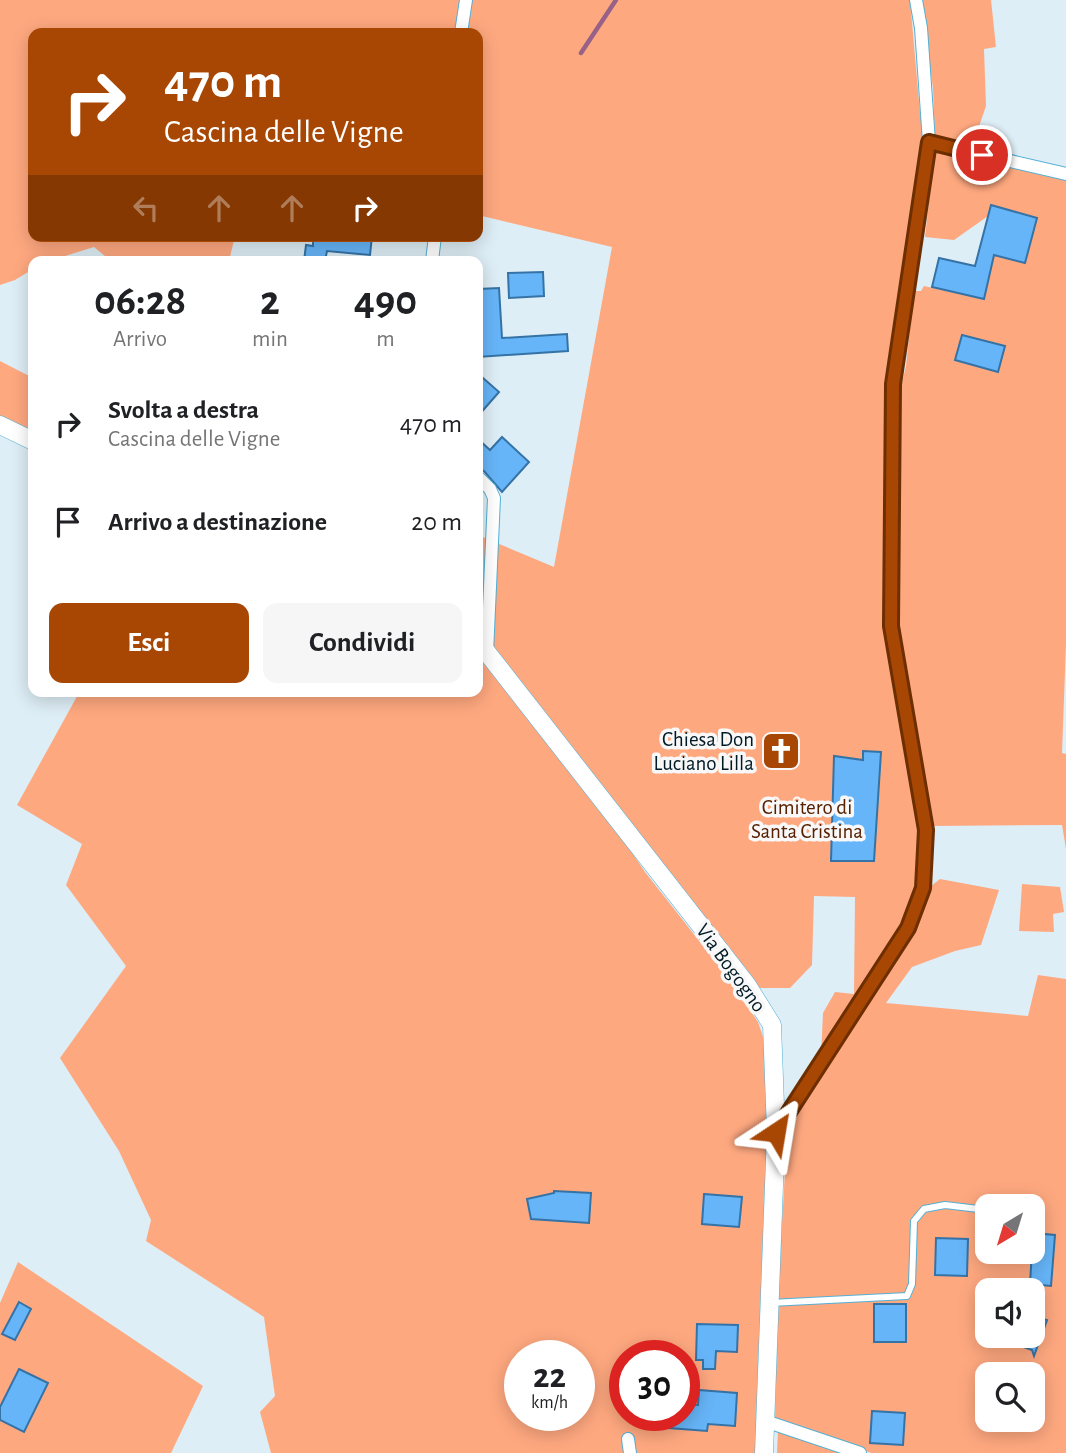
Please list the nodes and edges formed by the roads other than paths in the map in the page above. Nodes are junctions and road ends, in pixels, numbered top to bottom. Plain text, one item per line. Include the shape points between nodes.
1 (466, 0) edge
2 (916, 0) edge
3 (462, 28) edge
4 (929, 142) junction
5 (1066, 174) edge
6 (0, 425) edge
7 (28, 439) edge
8 (483, 482) edge
9 (483, 635) edge
10 (483, 648) edge
11 (776, 1132) junction
12 (975, 1209) edge
13 (768, 1303) junction
14 (765, 1421) junction
15 (764, 1453) edge
16 (860, 1453) edge

1 - 3 street
2 - 4 street
4 - 5 street
4 - 11 street via 893,384 891,626 926,830 923,888 908,928
6 - 7 main road
8 - 9 street via 494,498
10 - 11 main road, Via Bogogno via 747,985 768,1018 772,1025
11 - 13 main road, Via Bogogno
12 - 13 lane via 945,1205 924,1209 914,1221 912,1284 907,1296
13 - 14 main road, Via Bogogno
14 - 15 main road, Via Bogogno
14 - 16 street

